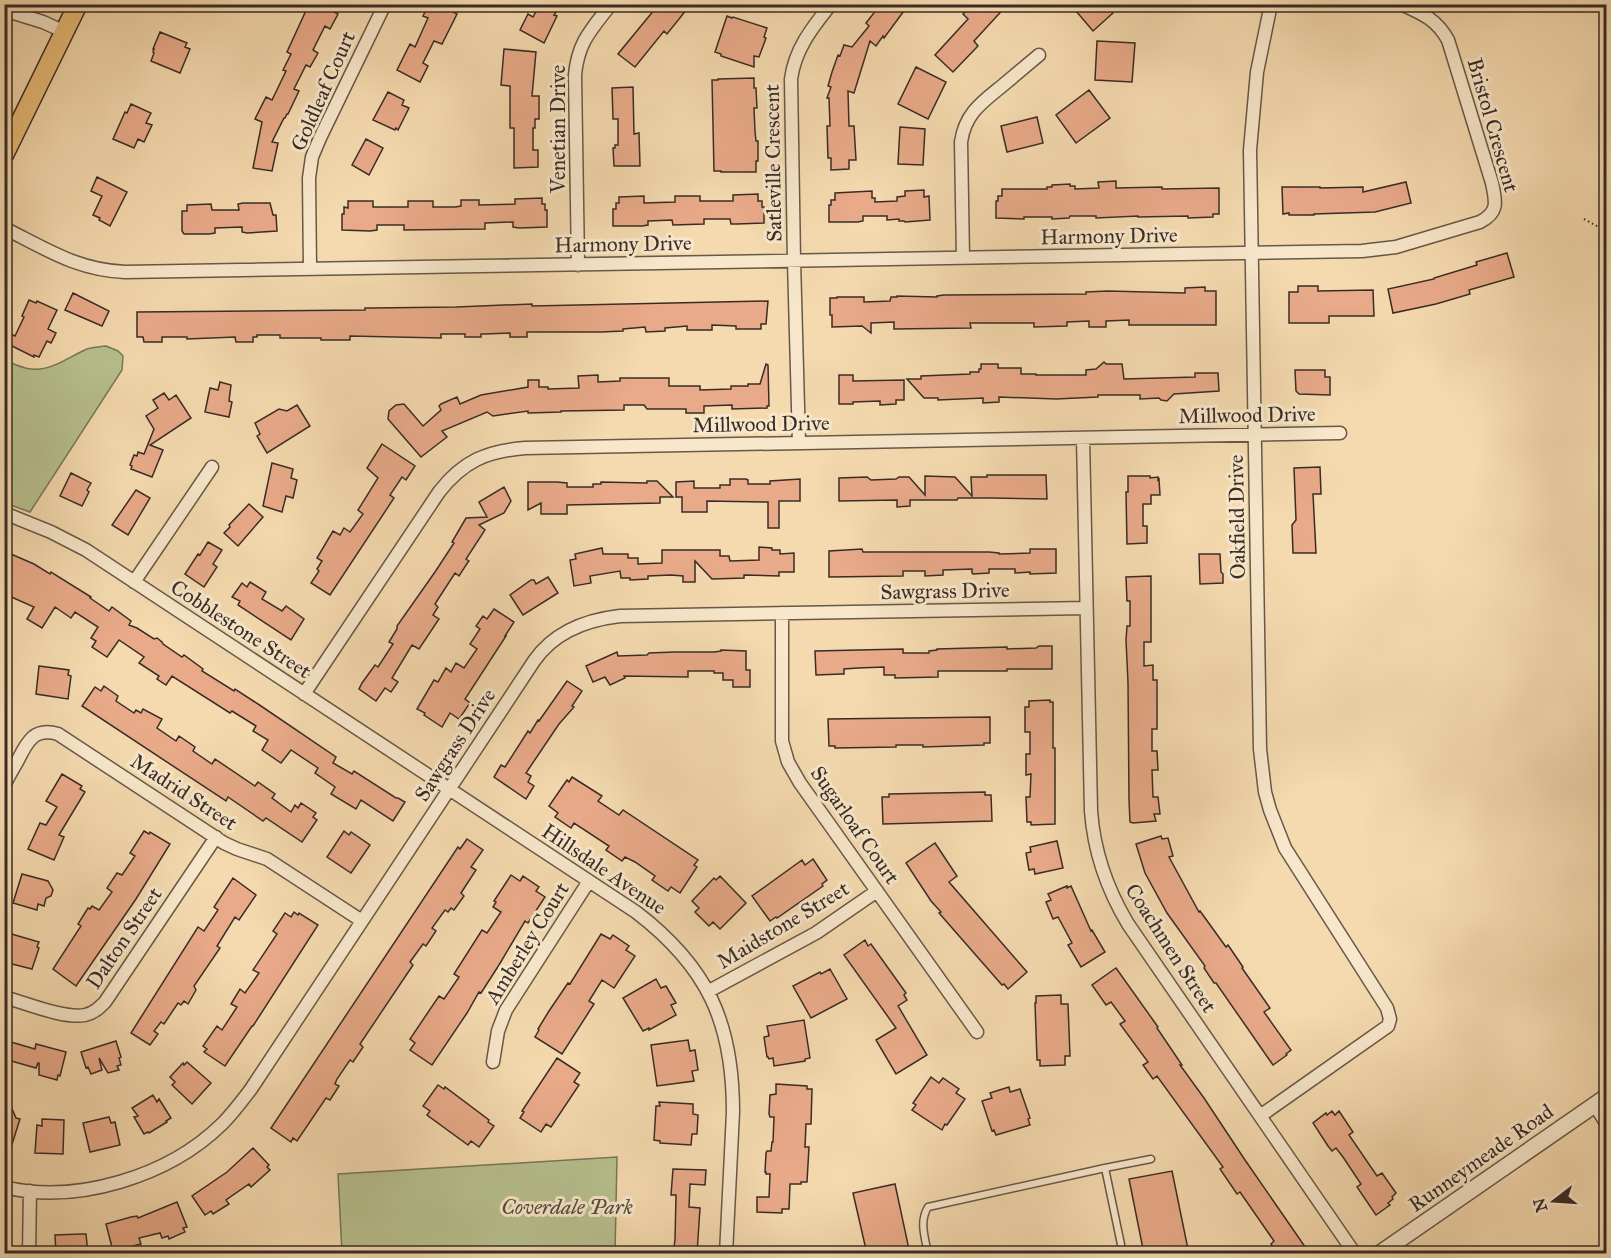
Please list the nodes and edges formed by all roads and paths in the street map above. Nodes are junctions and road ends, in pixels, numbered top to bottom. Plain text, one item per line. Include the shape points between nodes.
1 (78, 4) edge
2 (385, 4) edge
3 (611, 4) edge
4 (831, 4) edge
5 (1271, 4) edge
6 (1401, 4) edge
7 (4, 10) edge
8 (64, 32) junction
9 (1039, 56) dead end
10 (4, 155) edge
11 (1584, 219) dead end
12 (4, 228) edge
13 (1606, 231) edge
14 (1252, 253) junction
15 (963, 258) junction
16 (794, 261) junction
17 (578, 265) junction
18 (310, 269) junction
19 (1340, 433) dead end
20 (1255, 434) junction
21 (1083, 438) junction
22 (799, 443) junction
23 (212, 467) dead end
24 (4, 513) edge
25 (134, 582) junction
26 (1086, 608) junction
27 (782, 613) junction
28 (304, 694) junction
29 (4, 786) edge
30 (449, 789) junction
31 (216, 837) junction
32 (589, 881) junction
33 (877, 891) junction
34 (362, 921) junction
35 (709, 991) junction
36 (4, 997) edge
37 (977, 1032) dead end
38 (493, 1062) dead end
39 (1601, 1101) edge
40 (1260, 1116) junction
41 (1606, 1123) edge
42 (1151, 1159) dead end
43 (1105, 1168) junction
44 (4, 1187) edge
45 (30, 1191) junction
46 (29, 1254) edge
47 (726, 1254) edge
48 (928, 1254) edge
49 (1123, 1254) edge
50 (1355, 1254) edge
51 (1379, 1254) edge

1 - 8 main road
2 - 18 street, Goldleaf Court via 312,157
3 - 17 street, Venetian Drive via 586,36 574,75
4 - 16 street, Satleville Crescent via 800,47 791,79
5 - 14 street, Oakfield Drive via 1251,124
6 - 14 street, Bristol Crescent via 1427,16 1448,39 1492,183 1496,204 1493,212 1468,226 1386,249
7 - 8 street
8 - 10 main road
9 - 15 street via 981,103 964,127
11 - 13 path
12 - 18 street, Harmony Drive via 97,270
14 - 15 street, Harmony Drive
14 - 20 street, Oakfield Drive
15 - 16 street, Harmony Drive
16 - 17 street, Harmony Drive
16 - 22 street, Satleville Crescent
17 - 18 street, Harmony Drive
19 - 20 street, Millwood Drive
20 - 21 street, Millwood Drive
20 - 40 street, Oakfield Drive via 1262,776 1285,848 1387,1008 1390,1019 1388,1026
21 - 22 street, Millwood Drive
21 - 26 street, Coachmen Street
22 - 28 street, Millwood Drive via 525,448 492,453 474,461 453,475 439,492
23 - 25 street
24 - 25 street, Cobblestone Street via 68,540
25 - 28 street, Cobblestone Street
26 - 27 street, Sawgrass Drive
26 - 40 street, Coachmen Street via 1090,811 1103,873 1128,924
27 - 30 street, Sawgrass Drive via 620,616 600,618 569,630 541,650
27 - 33 street, Sugarloaf Court via 784,752 800,783
28 - 30 street, Cobblestone Street
29 - 31 street, Madrid Street via 30,740 40,733 52,733
30 - 32 street, Hillsdale Avenue
30 - 34 street, Sawgrass Drive
31 - 34 street, Madrid Street via 267,859
31 - 36 street, Dalton Street via 98,1009 84,1015 65,1015
32 - 35 street, Hillsdale Avenue via 666,937
32 - 38 street, Amberley Court via 506,1010
33 - 35 street, Maidstone Street via 816,933
33 - 37 street, Sugarloaf Court
34 - 45 street, Sawgrass Drive via 251,1089 210,1135 174,1160 133,1178 82,1190
35 - 47 street, Hillsdale Avenue via 728,1047 733,1092
39 - 41 street
39 - 51 street, Runneymeade Road
40 - 50 street, Coachmen Street
42 - 43 lane
43 - 48 lane via 927,1206 922,1225
43 - 49 lane
44 - 45 street, Sawgrass Drive
45 - 46 street

